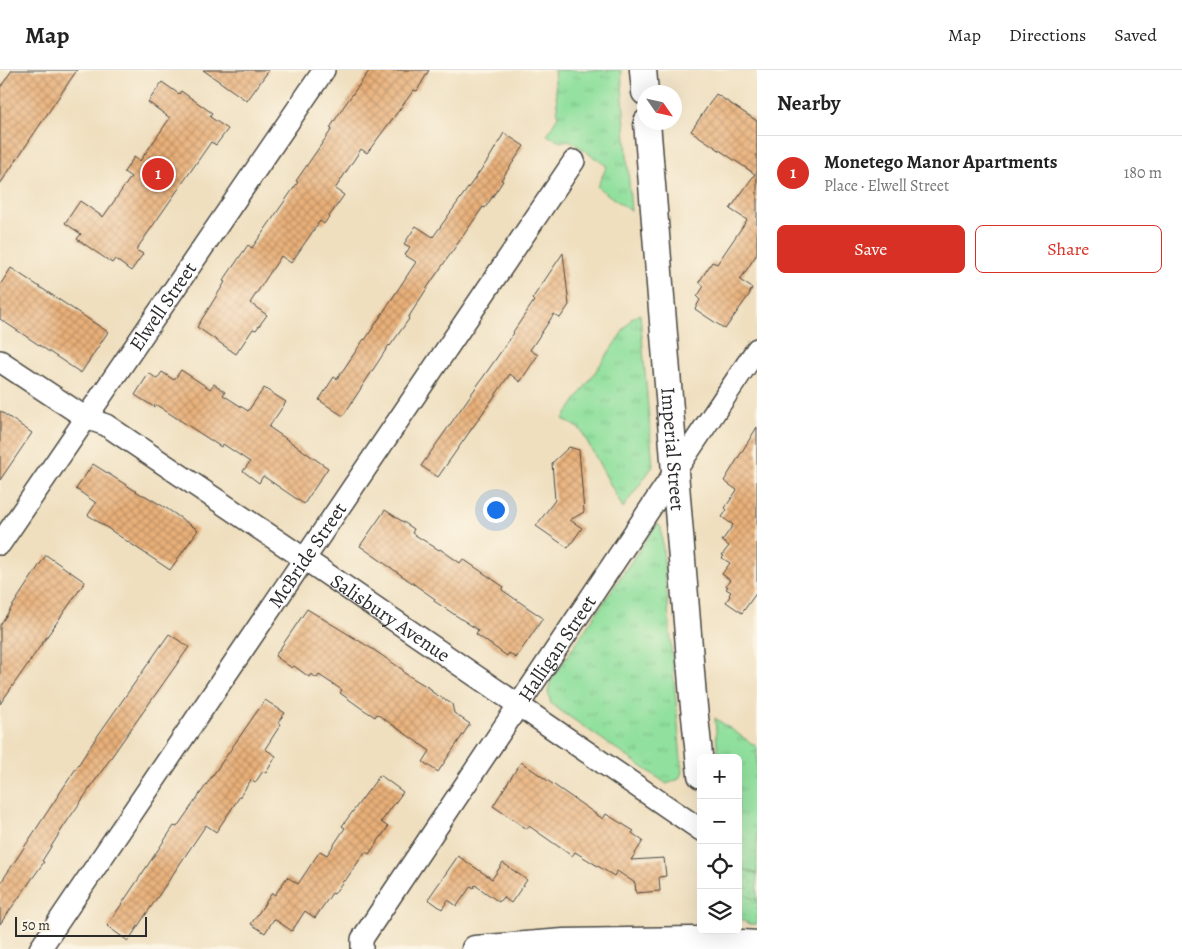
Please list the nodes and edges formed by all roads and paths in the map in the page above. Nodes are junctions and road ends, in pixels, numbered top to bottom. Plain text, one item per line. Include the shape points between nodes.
1 (324, 70) edge
2 (643, 70) edge
3 (644, 85) edge
4 (648, 130) edge
5 (574, 161) dead end
6 (757, 349) edge
7 (0, 361) edge
8 (86, 418) junction
9 (676, 470) junction
10 (0, 544) edge
11 (305, 560) junction
12 (518, 704) junction
13 (699, 754) edge
14 (697, 827) edge
15 (714, 940) edge
16 (757, 944) edge
17 (40, 949) edge
18 (362, 949) edge
19 (476, 949) edge

1 - 8 street, Elwell Street
2 - 3 street
4 - 9 street, Imperial Street
5 - 11 street, McBride Street
6 - 9 street, Halligan Street
7 - 8 street, Salisbury Avenue
8 - 10 street, Elwell Street
8 - 11 street, Salisbury Avenue via 106,426
9 - 12 street, Halligan Street
9 - 13 street, Imperial Street
11 - 12 street, Salisbury Avenue
11 - 17 street, McBride Street
12 - 14 street, Salisbury Avenue
12 - 18 street, Halligan Street via 362,938
15 - 16 street
15 - 19 street via 564,942

